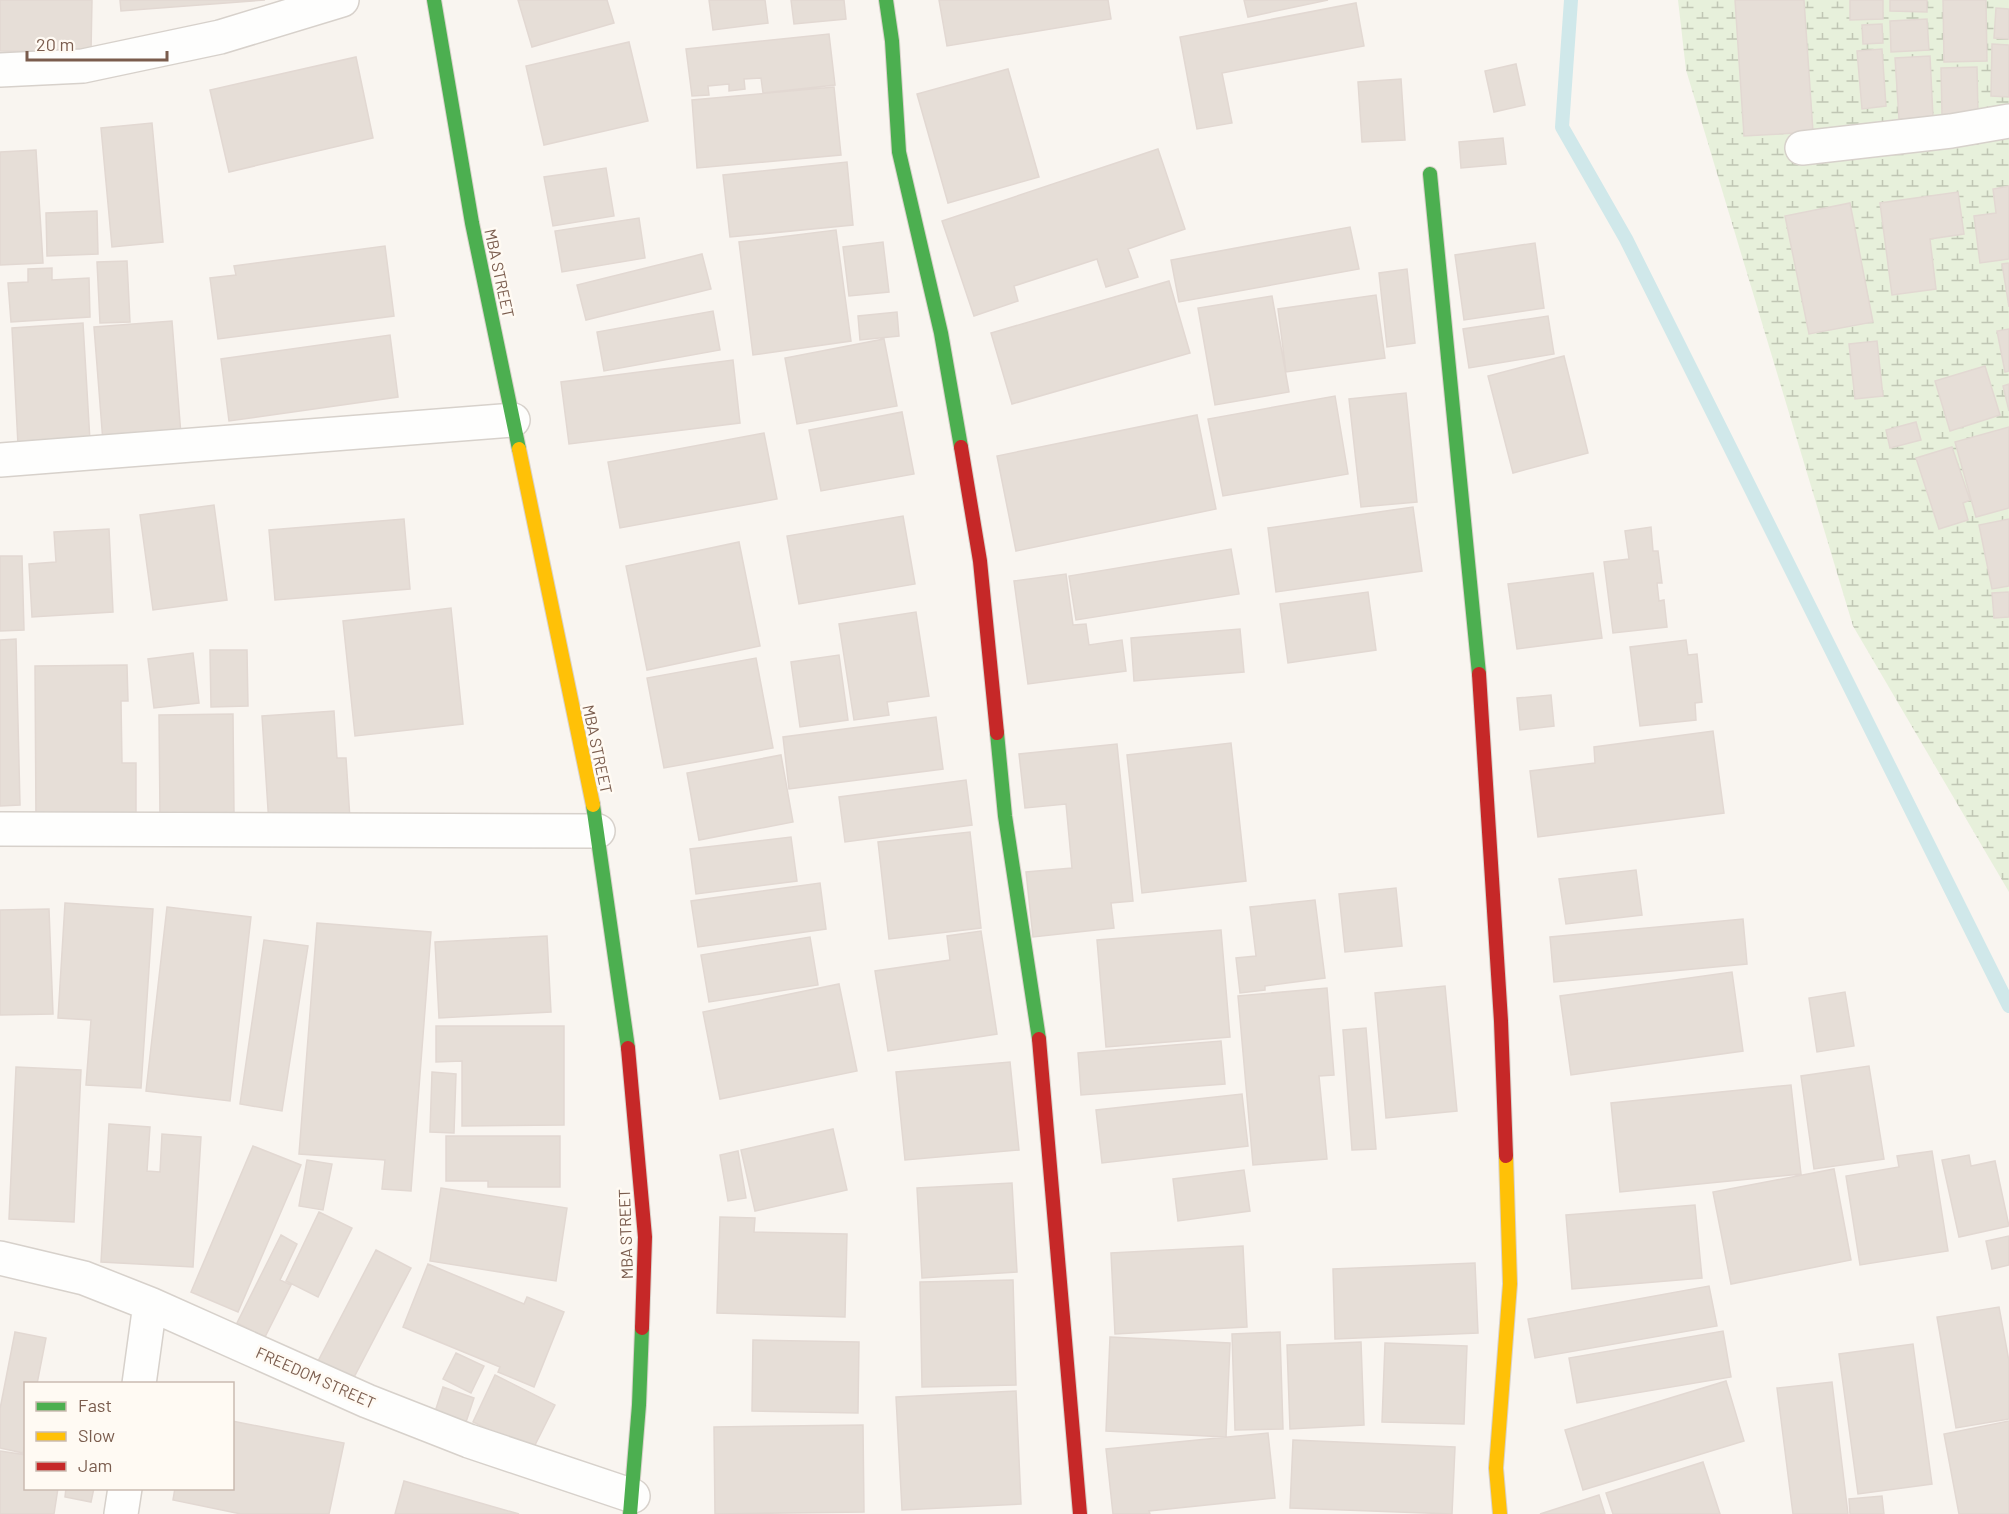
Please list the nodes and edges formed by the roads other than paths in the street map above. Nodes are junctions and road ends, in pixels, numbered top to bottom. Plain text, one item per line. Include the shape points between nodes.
1 (342, 0) edge
2 (434, 0) edge
3 (886, 0) edge
4 (0, 70) edge
5 (2009, 121) edge
6 (1802, 148) dead end
7 (1430, 174) dead end
8 (513, 420) junction
9 (0, 460) edge
10 (0, 829) edge
11 (598, 831) junction
12 (0, 1258) edge
13 (150, 1304) junction
14 (139, 1382) edge
15 (125, 1490) edge
16 (631, 1505) edge
17 (121, 1514) edge
18 (1080, 1514) edge
19 (1500, 1514) edge

1 - 4 street via 220,37 83,66
2 - 8 street, MBA STREET via 472,223
3 - 18 street via 899,152 941,333 980,561 1005,816 1039,1040
5 - 6 street
7 - 19 street via 1476,634 1501,1021 1510,1284 1496,1468
8 - 9 street
8 - 11 street, MBA STREET
10 - 11 street
11 - 16 street, MBA STREET via 629,1052 645,1237
12 - 13 street, FREEDOM STREET via 84,1278
13 - 14 street
13 - 16 street, FREEDOM STREET via 366,1401
15 - 17 street

